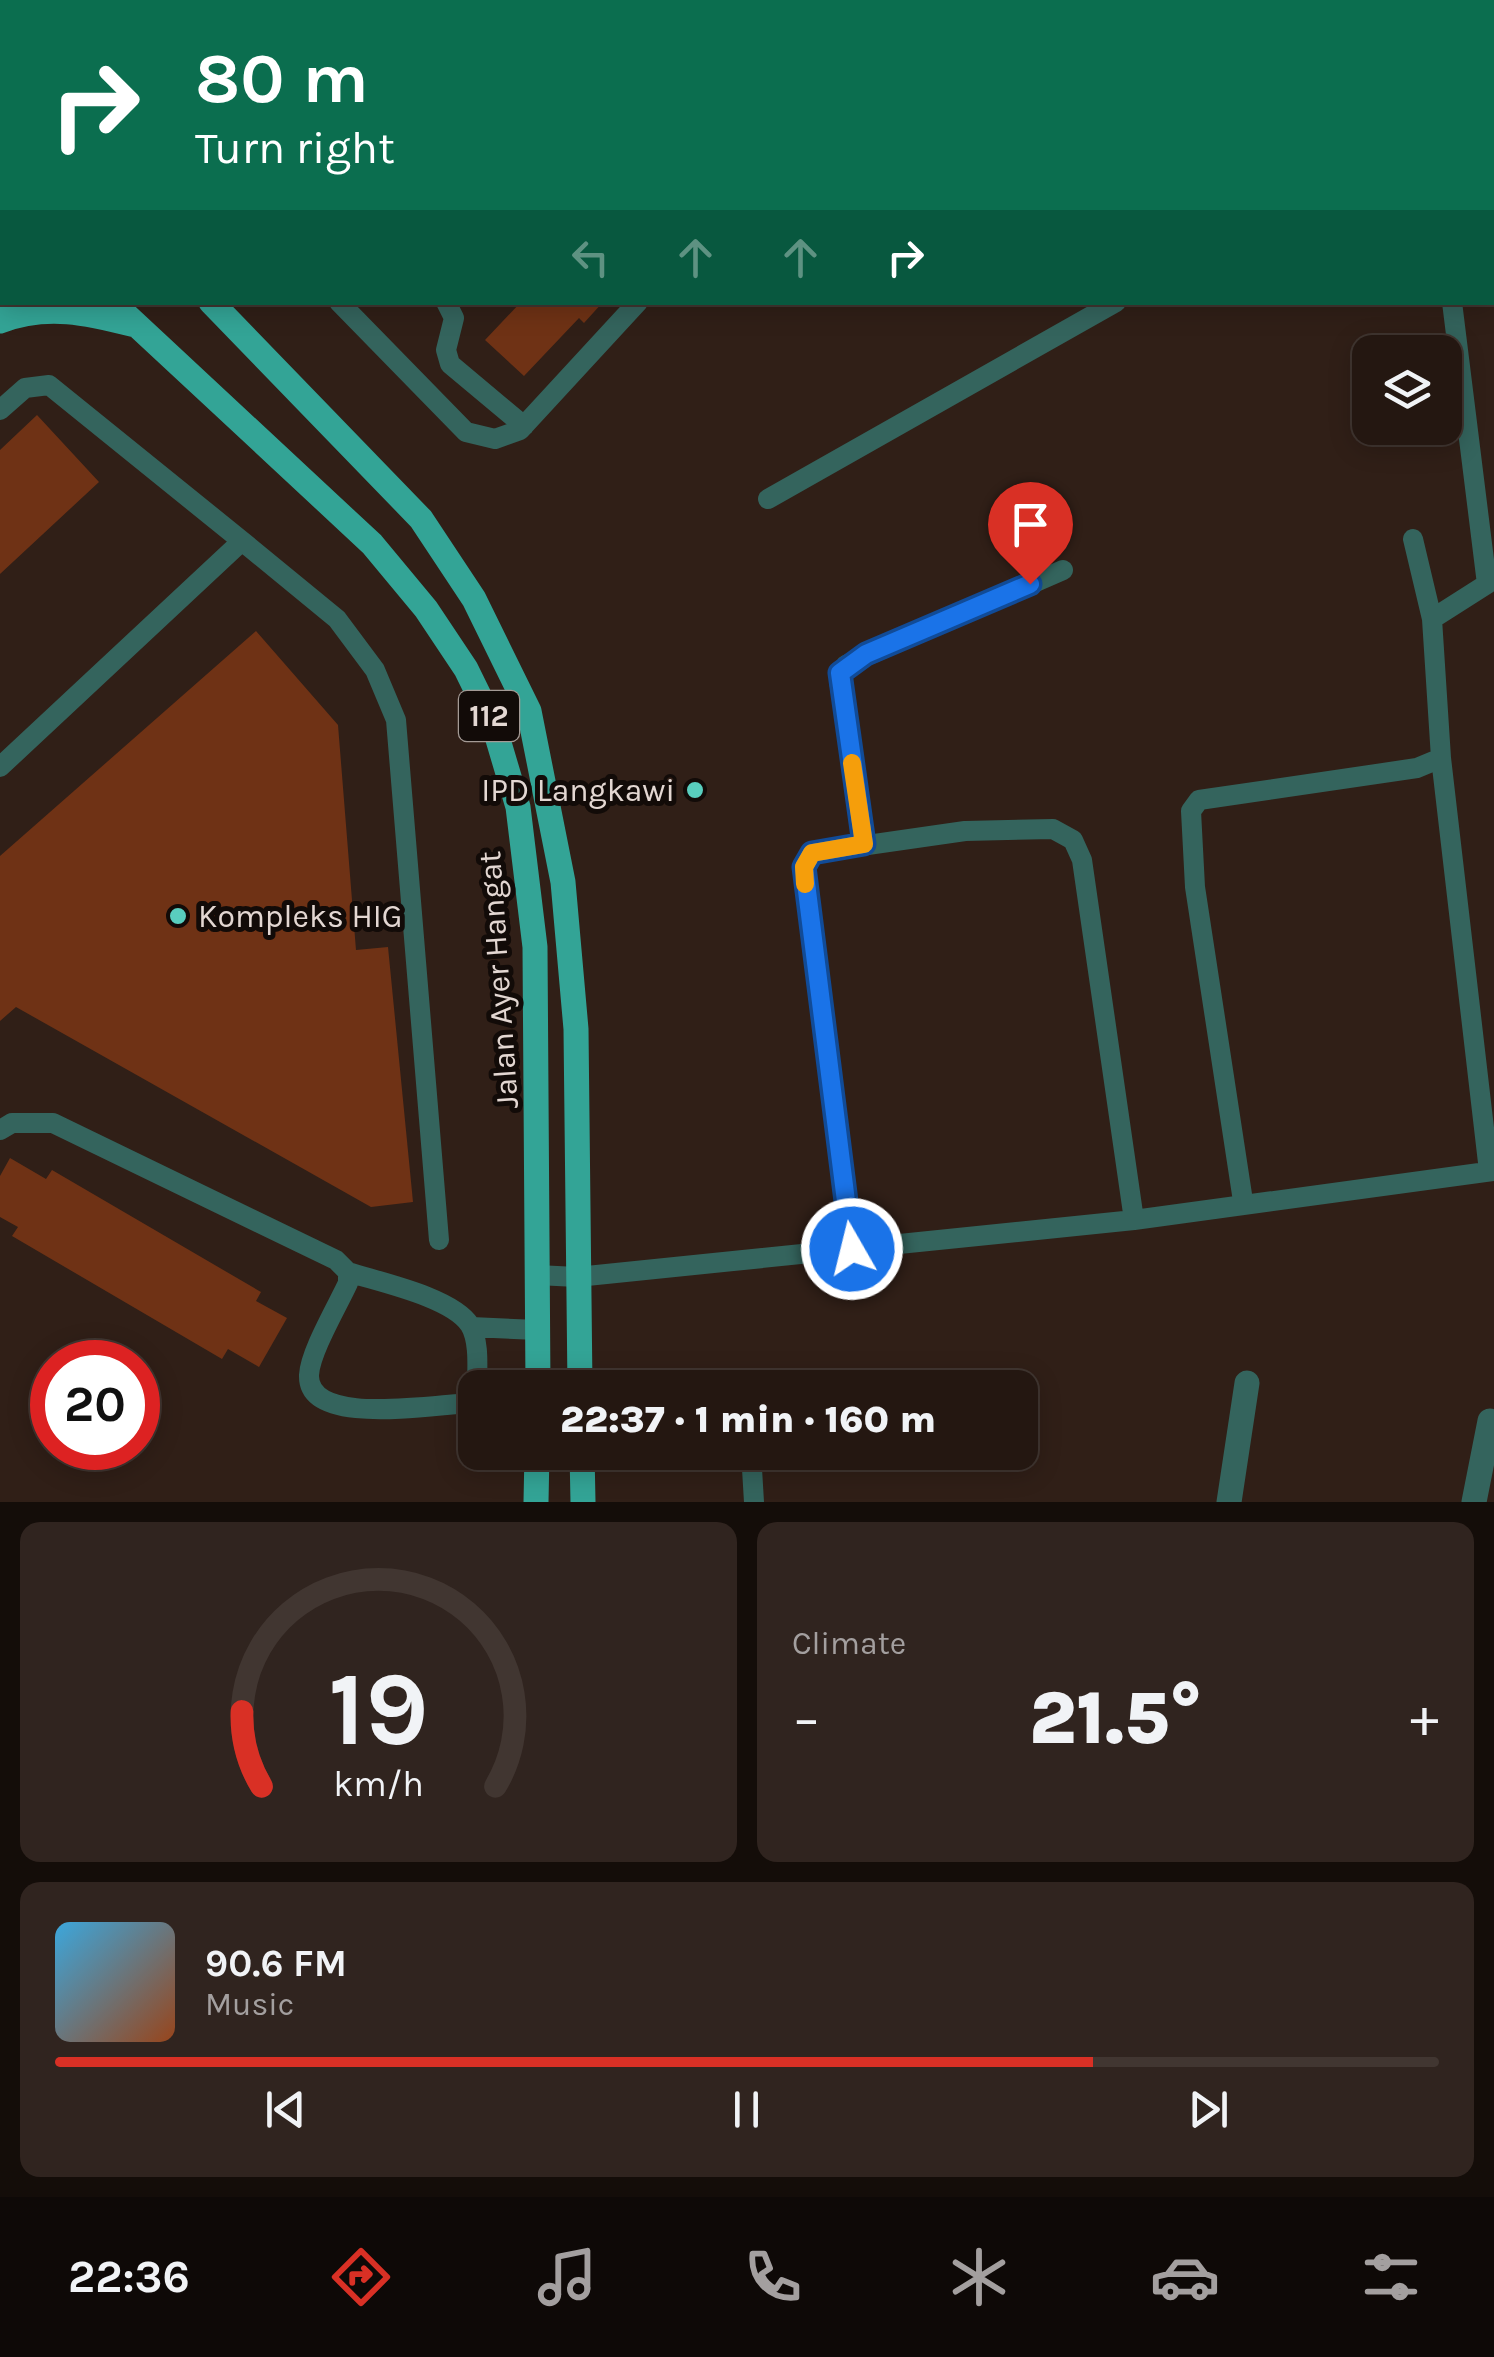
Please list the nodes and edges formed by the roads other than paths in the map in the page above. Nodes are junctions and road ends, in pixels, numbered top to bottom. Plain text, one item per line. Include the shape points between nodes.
1 (116, 305) edge
2 (214, 305) edge
3 (342, 305) edge
4 (448, 305) edge
5 (635, 305) edge
6 (1111, 305) edge
7 (1452, 305) edge
8 (0, 320) edge
9 (140, 326) junction
10 (0, 410) edge
11 (524, 426) junction
12 (768, 499) dead end
13 (1413, 540) dead end
14 (242, 541) junction
15 (1063, 570) dead end
16 (1432, 619) junction
17 (1442, 758) junction
18 (0, 767) edge
19 (864, 844) junction
20 (0, 1130) edge
21 (1492, 1171) edge
22 (1243, 1202) junction
23 (1134, 1220) junction
24 (439, 1240) dead end
25 (852, 1249) junction
26 (348, 1272) junction
27 (537, 1275) junction
28 (577, 1277) junction
29 (471, 1327) junction
30 (537, 1330) junction
31 (475, 1370) edge
32 (538, 1370) edge
33 (580, 1370) edge
34 (1247, 1383) dead end
35 (458, 1405) edge
36 (1490, 1421) dead end
37 (537, 1470) edge
38 (582, 1470) edge
39 (752, 1470) edge
40 (536, 1502) edge
41 (583, 1502) edge
42 (754, 1502) edge
43 (1229, 1502) edge
44 (1474, 1502) edge

1 - 9 main road, Jalan Ayer Hangat / 112
2 - 28 main road, Jalan Ayer Hangat / 112 via 421,519 474,599 529,711 563,882 574,1011
3 - 11 lane via 466,432 495,439
4 - 11 lane via 454,318 446,350 450,364
5 - 11 lane
6 - 12 lane
7 - 16 lane via 1487,584
8 - 9 main road via 78,310
9 - 27 main road, Jalan Ayer Hangat / 112 via 372,544 446,639 494,726 518,808 535,947
10 - 14 lane via 26,388 50,385
13 - 16 lane
14 - 18 lane
14 - 24 lane via 337,619 375,670 396,720
15 - 19 lane via 846,665 839,681
16 - 17 lane
17 - 21 lane
17 - 22 lane via 1418,768 1199,800 1191,811 1195,887
19 - 23 lane via 966,830 1052,829 1073,840 1082,860
19 - 25 lane via 812,853 804,867
20 - 26 lane via 12,1123 53,1123 336,1260
21 - 22 lane
22 - 23 lane
23 - 25 lane
25 - 28 lane
26 - 29 lane via 426,1297
26 - 35 lane via 308,1373 320,1402 346,1410
27 - 28 lane
27 - 30 main road, Jalan Ayer Hangat / 112
28 - 33 main road, Jalan Ayer Hangat / 112
29 - 30 lane
29 - 31 lane
30 - 32 main road, Jalan Ayer Hangat / 112
34 - 43 street
36 - 44 street
37 - 40 main road
38 - 41 main road
39 - 42 lane

